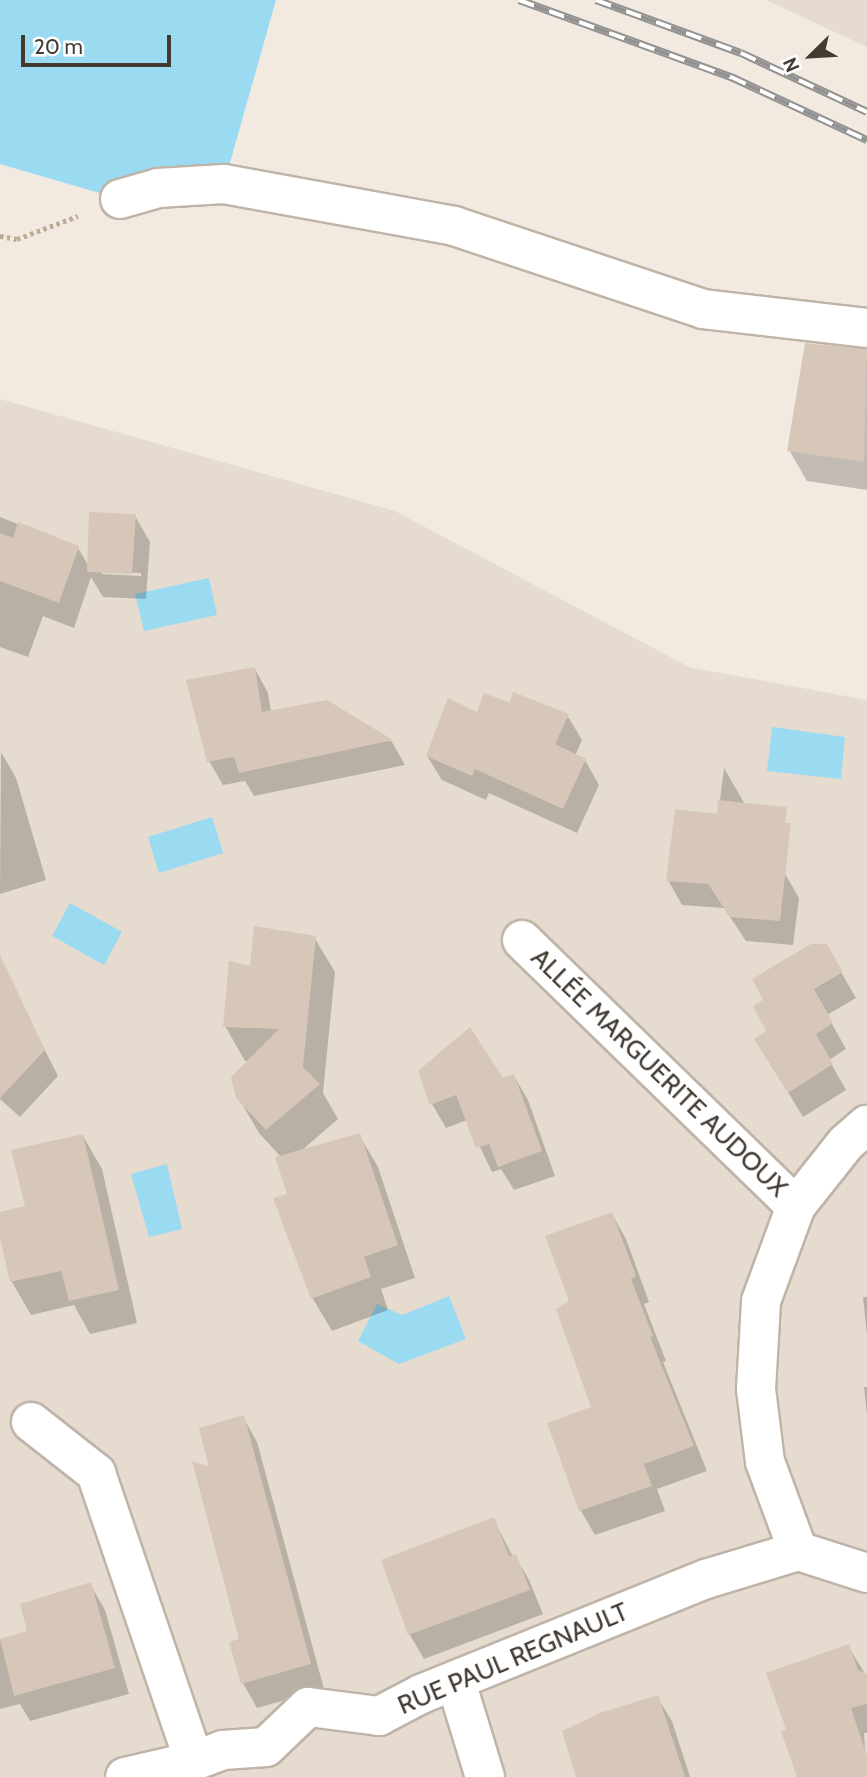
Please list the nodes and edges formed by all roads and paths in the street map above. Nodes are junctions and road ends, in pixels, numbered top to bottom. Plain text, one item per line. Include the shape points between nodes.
1 (120, 199) joint
2 (0, 236) edge
3 (867, 328) edge
4 (522, 940) dead end
5 (867, 1125) edge
6 (796, 1206) junction
7 (31, 1422) dead end
8 (798, 1551) junction
9 (867, 1573) edge
10 (456, 1682) junction
11 (194, 1761) junction
12 (125, 1777) edge
13 (485, 1777) edge

1 - 2 path via 17,239
1 - 3 street via 158,188 224,184 454,226 703,309
4 - 6 street, ALLÉE MARGUERITE AUDOUX
5 - 6 street via 845,1143
6 - 8 street via 761,1301 756,1389 765,1462
7 - 11 street via 96,1473
8 - 9 street
8 - 10 street, RUE PAUL REGNAULT via 706,1579
10 - 11 street, RUE PAUL REGNAULT via 379,1716 308,1707 266,1747 223,1749
10 - 13 street
11 - 12 street, RUE PAUL REGNAULT

